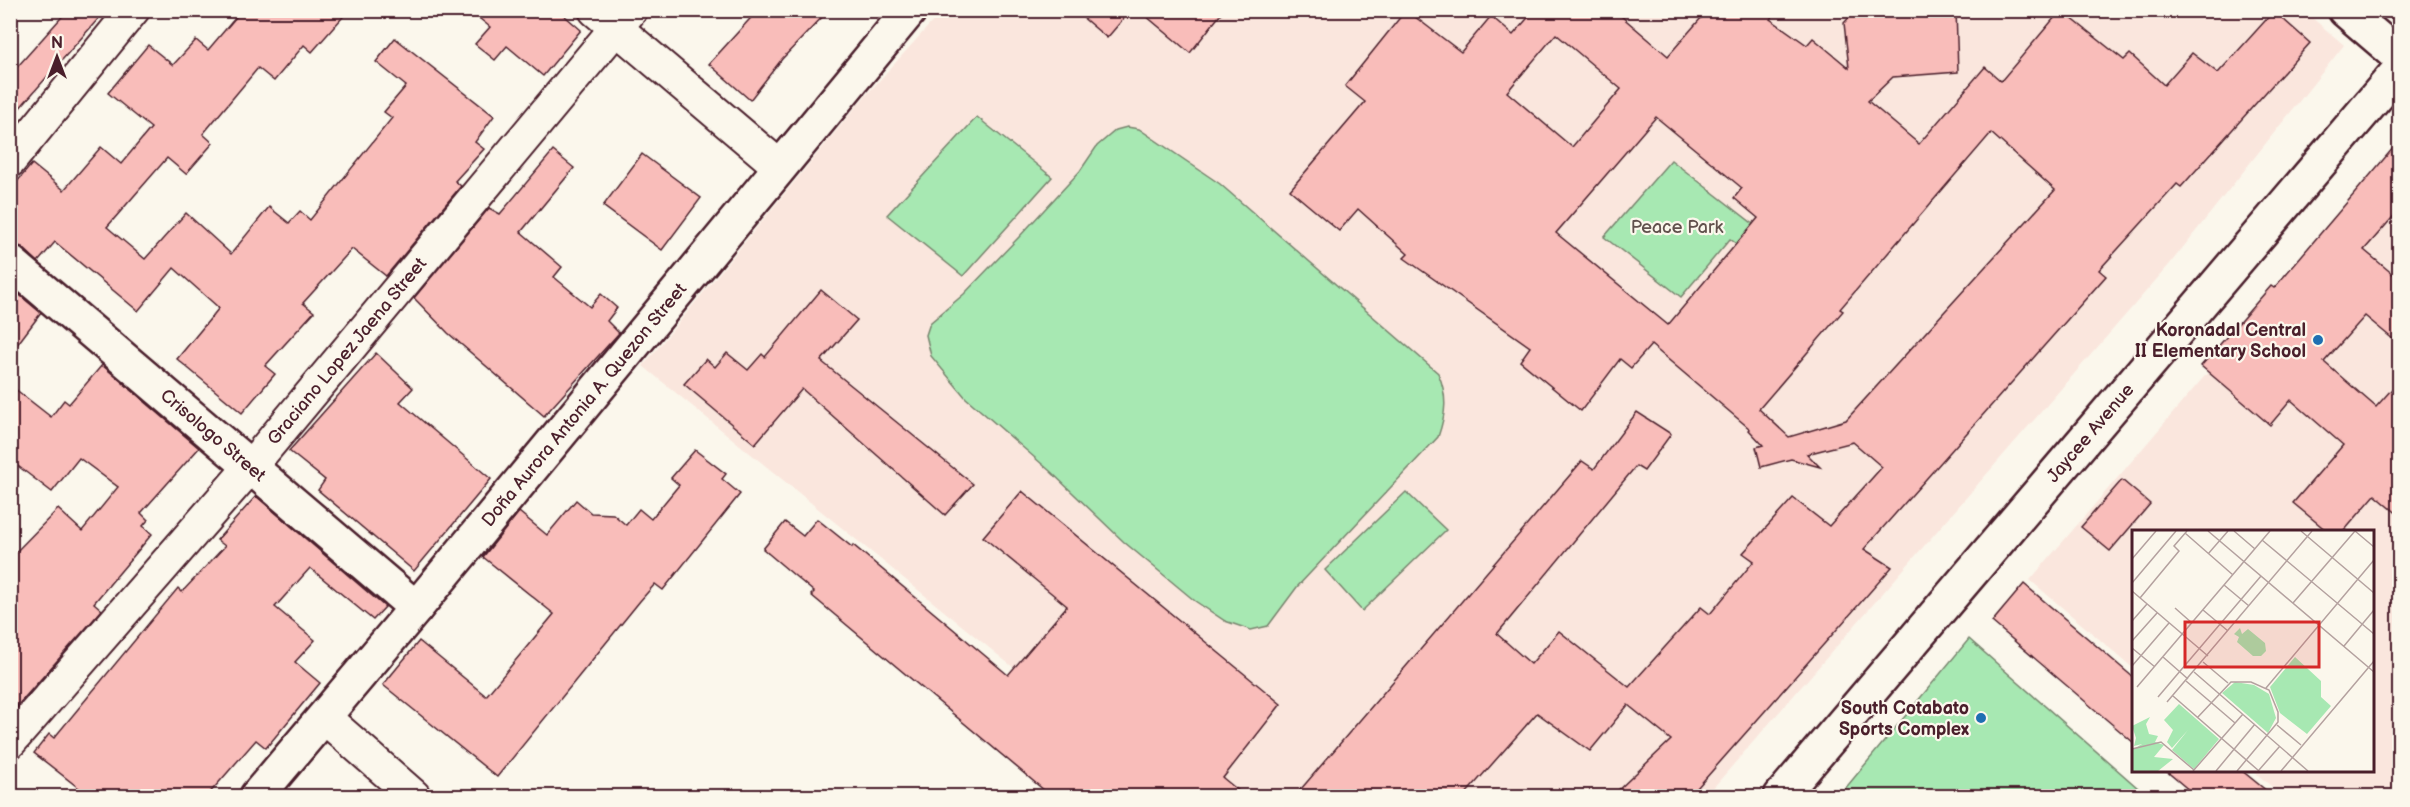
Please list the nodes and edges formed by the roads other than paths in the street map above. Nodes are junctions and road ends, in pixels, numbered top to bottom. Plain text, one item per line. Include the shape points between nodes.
1 (909, 10) edge
2 (2345, 10) edge
3 (128, 12) edge
4 (614, 16) edge
5 (2400, 57) edge
6 (2400, 69) edge
7 (10, 161) edge
8 (779, 166) junction
9 (10, 262) edge
10 (252, 466) junction
11 (416, 608) junction
12 (325, 718) junction
13 (10, 742) edge
14 (257, 796) edge
15 (414, 796) edge
16 (1781, 796) edge

1 - 8 street, Doña Aurora Antonia A. Quezon Street
2 - 5 street
3 - 7 street
4 - 8 street
4 - 10 street, Graciano Lopez Jaena Street
6 - 16 street, Jaycee Avenue
8 - 11 street, Doña Aurora Antonia A. Quezon Street
9 - 10 street, Crisologo Street
10 - 11 street, Crisologo Street
10 - 13 street, Graciano Lopez Jaena Street
11 - 12 street, Doña Aurora Antonia A. Quezon Street
12 - 14 street, Doña Aurora Antonia A. Quezon Street
12 - 15 street

